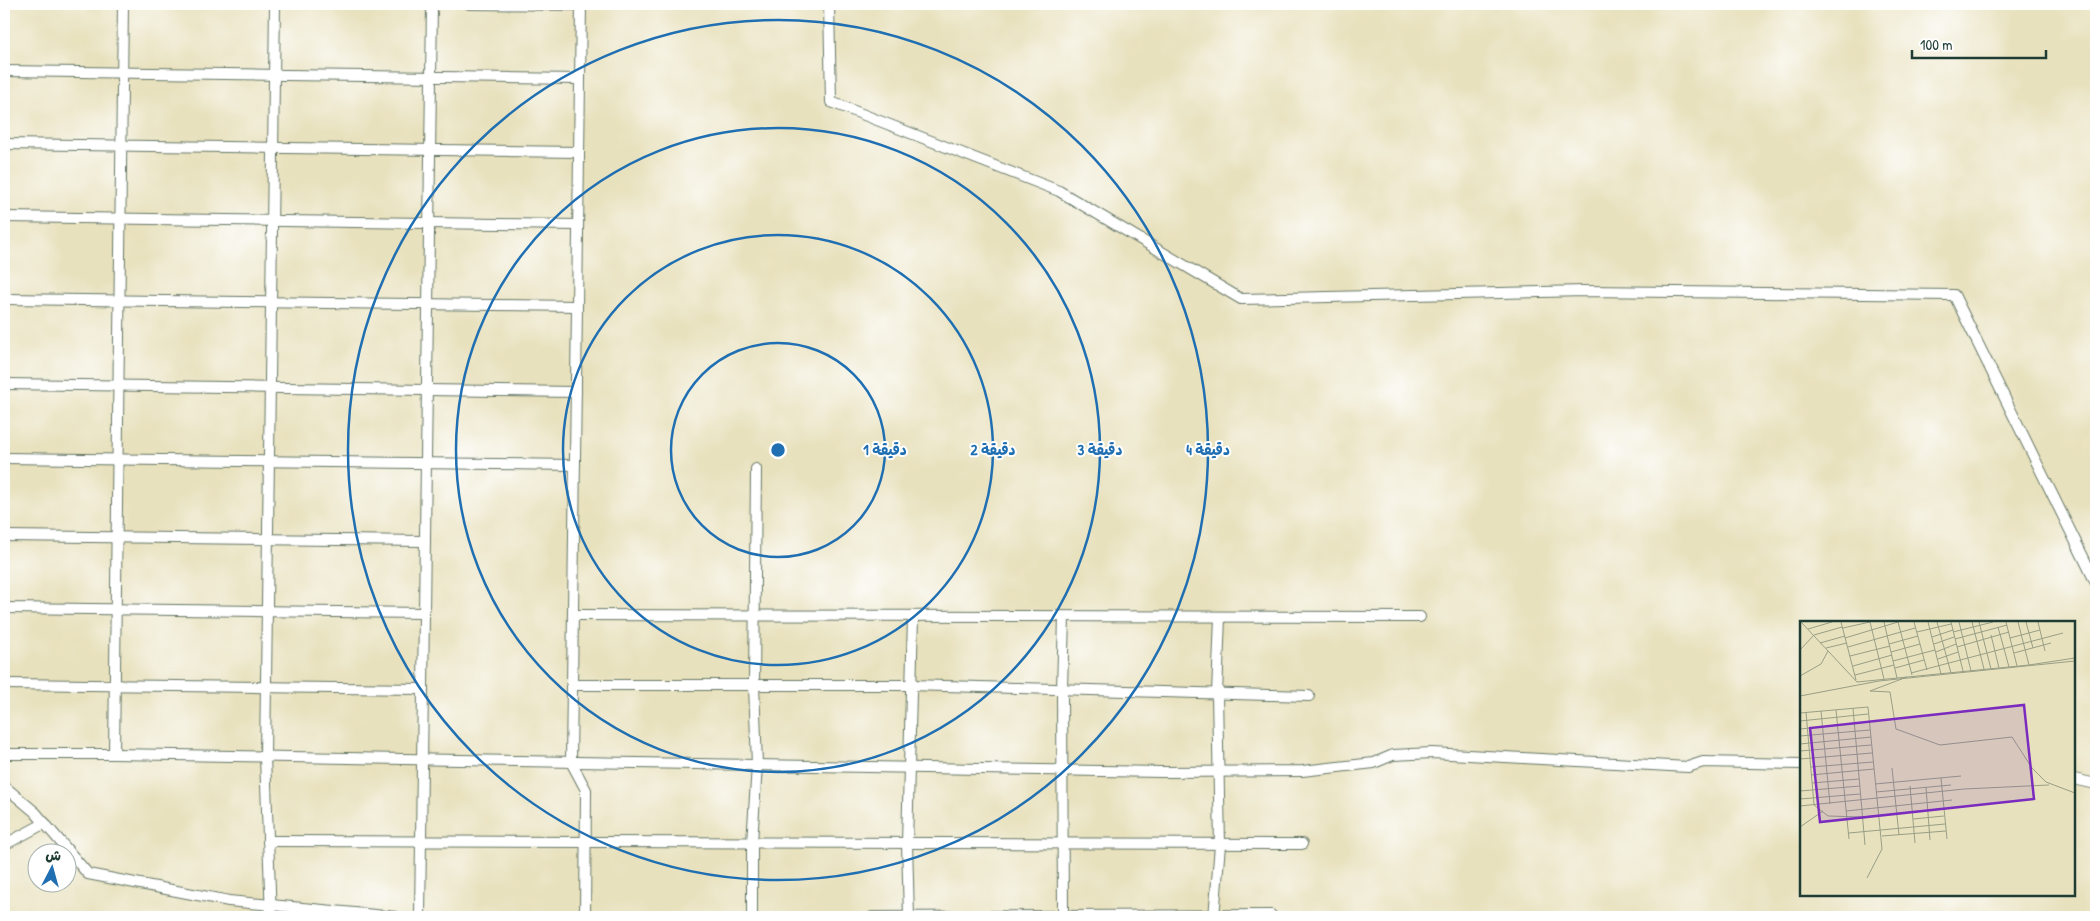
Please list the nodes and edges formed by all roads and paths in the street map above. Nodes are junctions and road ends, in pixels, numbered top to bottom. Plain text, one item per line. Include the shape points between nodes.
1 (123, 4) edge
2 (274, 4) edge
3 (432, 4) edge
4 (469, 4) edge
5 (581, 4) edge
6 (829, 4) edge
7 (4, 71) edge
8 (122, 73) junction
9 (274, 74) junction
10 (431, 77) junction
11 (580, 79) junction
12 (4, 144) edge
13 (121, 146) junction
14 (273, 148) junction
15 (430, 150) junction
16 (579, 152) junction
17 (4, 217) edge
18 (120, 219) junction
19 (272, 221) junction
20 (429, 223) junction
21 (578, 225) junction
22 (4, 299) edge
23 (120, 300) junction
24 (271, 302) junction
25 (428, 304) junction
26 (577, 306) junction
27 (4, 384) edge
28 (118, 386) junction
29 (270, 388) junction
30 (427, 390) junction
31 (576, 392) junction
32 (4, 458) edge
33 (118, 459) junction
34 (269, 461) junction
35 (426, 463) junction
36 (575, 465) junction
37 (756, 469) dead end
38 (4, 536) edge
39 (116, 537) junction
40 (268, 539) junction
41 (425, 541) junction
42 (2096, 583) edge
43 (4, 608) edge
44 (116, 609) junction
45 (267, 611) junction
46 (424, 613) junction
47 (573, 615) junction
48 (755, 617) junction
49 (913, 617) junction
50 (1064, 617) junction
51 (1220, 617) junction
52 (1420, 617) dead end
53 (4, 684) edge
54 (572, 684) junction
55 (114, 685) junction
56 (754, 685) junction
57 (910, 685) junction
58 (266, 687) junction
59 (423, 689) junction
60 (1062, 690) junction
61 (1217, 694) junction
62 (1309, 696) dead end
63 (4, 754) edge
64 (114, 754) junction
65 (265, 757) junction
66 (422, 760) junction
67 (571, 762) junction
68 (1800, 764) edge
69 (757, 766) junction
70 (910, 768) junction
71 (1062, 770) junction
72 (1218, 772) junction
73 (2075, 779) edge
74 (2096, 784) edge
75 (4, 786) edge
76 (45, 823) junction
77 (268, 841) junction
78 (421, 842) junction
79 (586, 843) junction
80 (752, 843) junction
81 (907, 843) junction
82 (1062, 844) junction
83 (1302, 844) dead end
84 (4, 845) edge
85 (1220, 845) junction
86 (271, 905) junction
87 (1270, 915) dead end
88 (1063, 916) edge
89 (1214, 916) edge
90 (271, 917) edge
91 (396, 917) edge
92 (420, 917) edge
93 (564, 917) edge
94 (585, 917) edge
95 (606, 917) edge
96 (752, 917) edge
97 (872, 917) edge
98 (910, 917) edge

1 - 8 street
2 - 9 street
3 - 10 street
4 - 5 street
5 - 11 street
6 - 42 street via 831,102 1059,191 1240,299 1586,291 1954,294
7 - 8 street
8 - 9 street
8 - 13 street
9 - 10 street
9 - 14 street
10 - 11 street
10 - 15 street
11 - 16 street
12 - 13 street
13 - 14 street
13 - 18 street
14 - 15 street
14 - 19 street
15 - 16 street
15 - 20 street
16 - 21 street
17 - 18 street
18 - 19 street
18 - 23 street
19 - 20 street
19 - 24 street
20 - 21 street
20 - 25 street
21 - 26 street
22 - 23 street
23 - 24 street
23 - 28 street
24 - 25 street
24 - 29 street
25 - 26 street
25 - 30 street
26 - 31 street
27 - 28 street
28 - 29 street
28 - 33 street
29 - 30 street
29 - 34 street
30 - 31 street
30 - 35 street
31 - 36 street
32 - 33 street
33 - 34 street
33 - 39 street
34 - 35 street
34 - 40 street
35 - 36 street
35 - 41 street
36 - 47 street
37 - 48 street
38 - 39 street
39 - 40 street
39 - 44 street
40 - 41 street
40 - 45 street
41 - 46 street
43 - 44 street
44 - 45 street
44 - 55 street
45 - 46 street
45 - 58 street
46 - 59 street
47 - 48 street
47 - 54 street
48 - 49 street
48 - 56 street
49 - 50 street
49 - 57 street
50 - 51 street
50 - 60 street
51 - 52 street
51 - 61 street
53 - 55 street
54 - 56 street
54 - 67 street
55 - 58 street
55 - 64 street
56 - 57 street
56 - 69 street
57 - 60 street
57 - 70 street
58 - 59 street
58 - 65 street
59 - 66 street
60 - 61 street
60 - 71 street
61 - 62 street
61 - 72 street
63 - 64 street
64 - 65 street
65 - 66 street
65 - 77 street
66 - 67 street
66 - 78 street
67 - 69 street
67 - 79 street via 586,790
68 - 72 street via 1703,762 1688,766 1432,753 1393,755 1374,763 1302,771
69 - 70 street
69 - 80 street
70 - 71 street
70 - 81 street
71 - 72 street
71 - 82 street
72 - 85 street
73 - 74 street
75 - 76 street
76 - 84 street
76 - 86 street via 88,874 229,901
77 - 78 street
77 - 86 street
78 - 79 street
78 - 92 street
79 - 80 street
79 - 94 street
80 - 81 street
80 - 96 street
81 - 82 street
81 - 98 street
82 - 85 street
82 - 88 street
83 - 85 street
85 - 89 street
86 - 90 street
86 - 91 street
87 - 89 street
88 - 89 street
88 - 98 street
93 - 94 street
94 - 95 street
97 - 98 street

